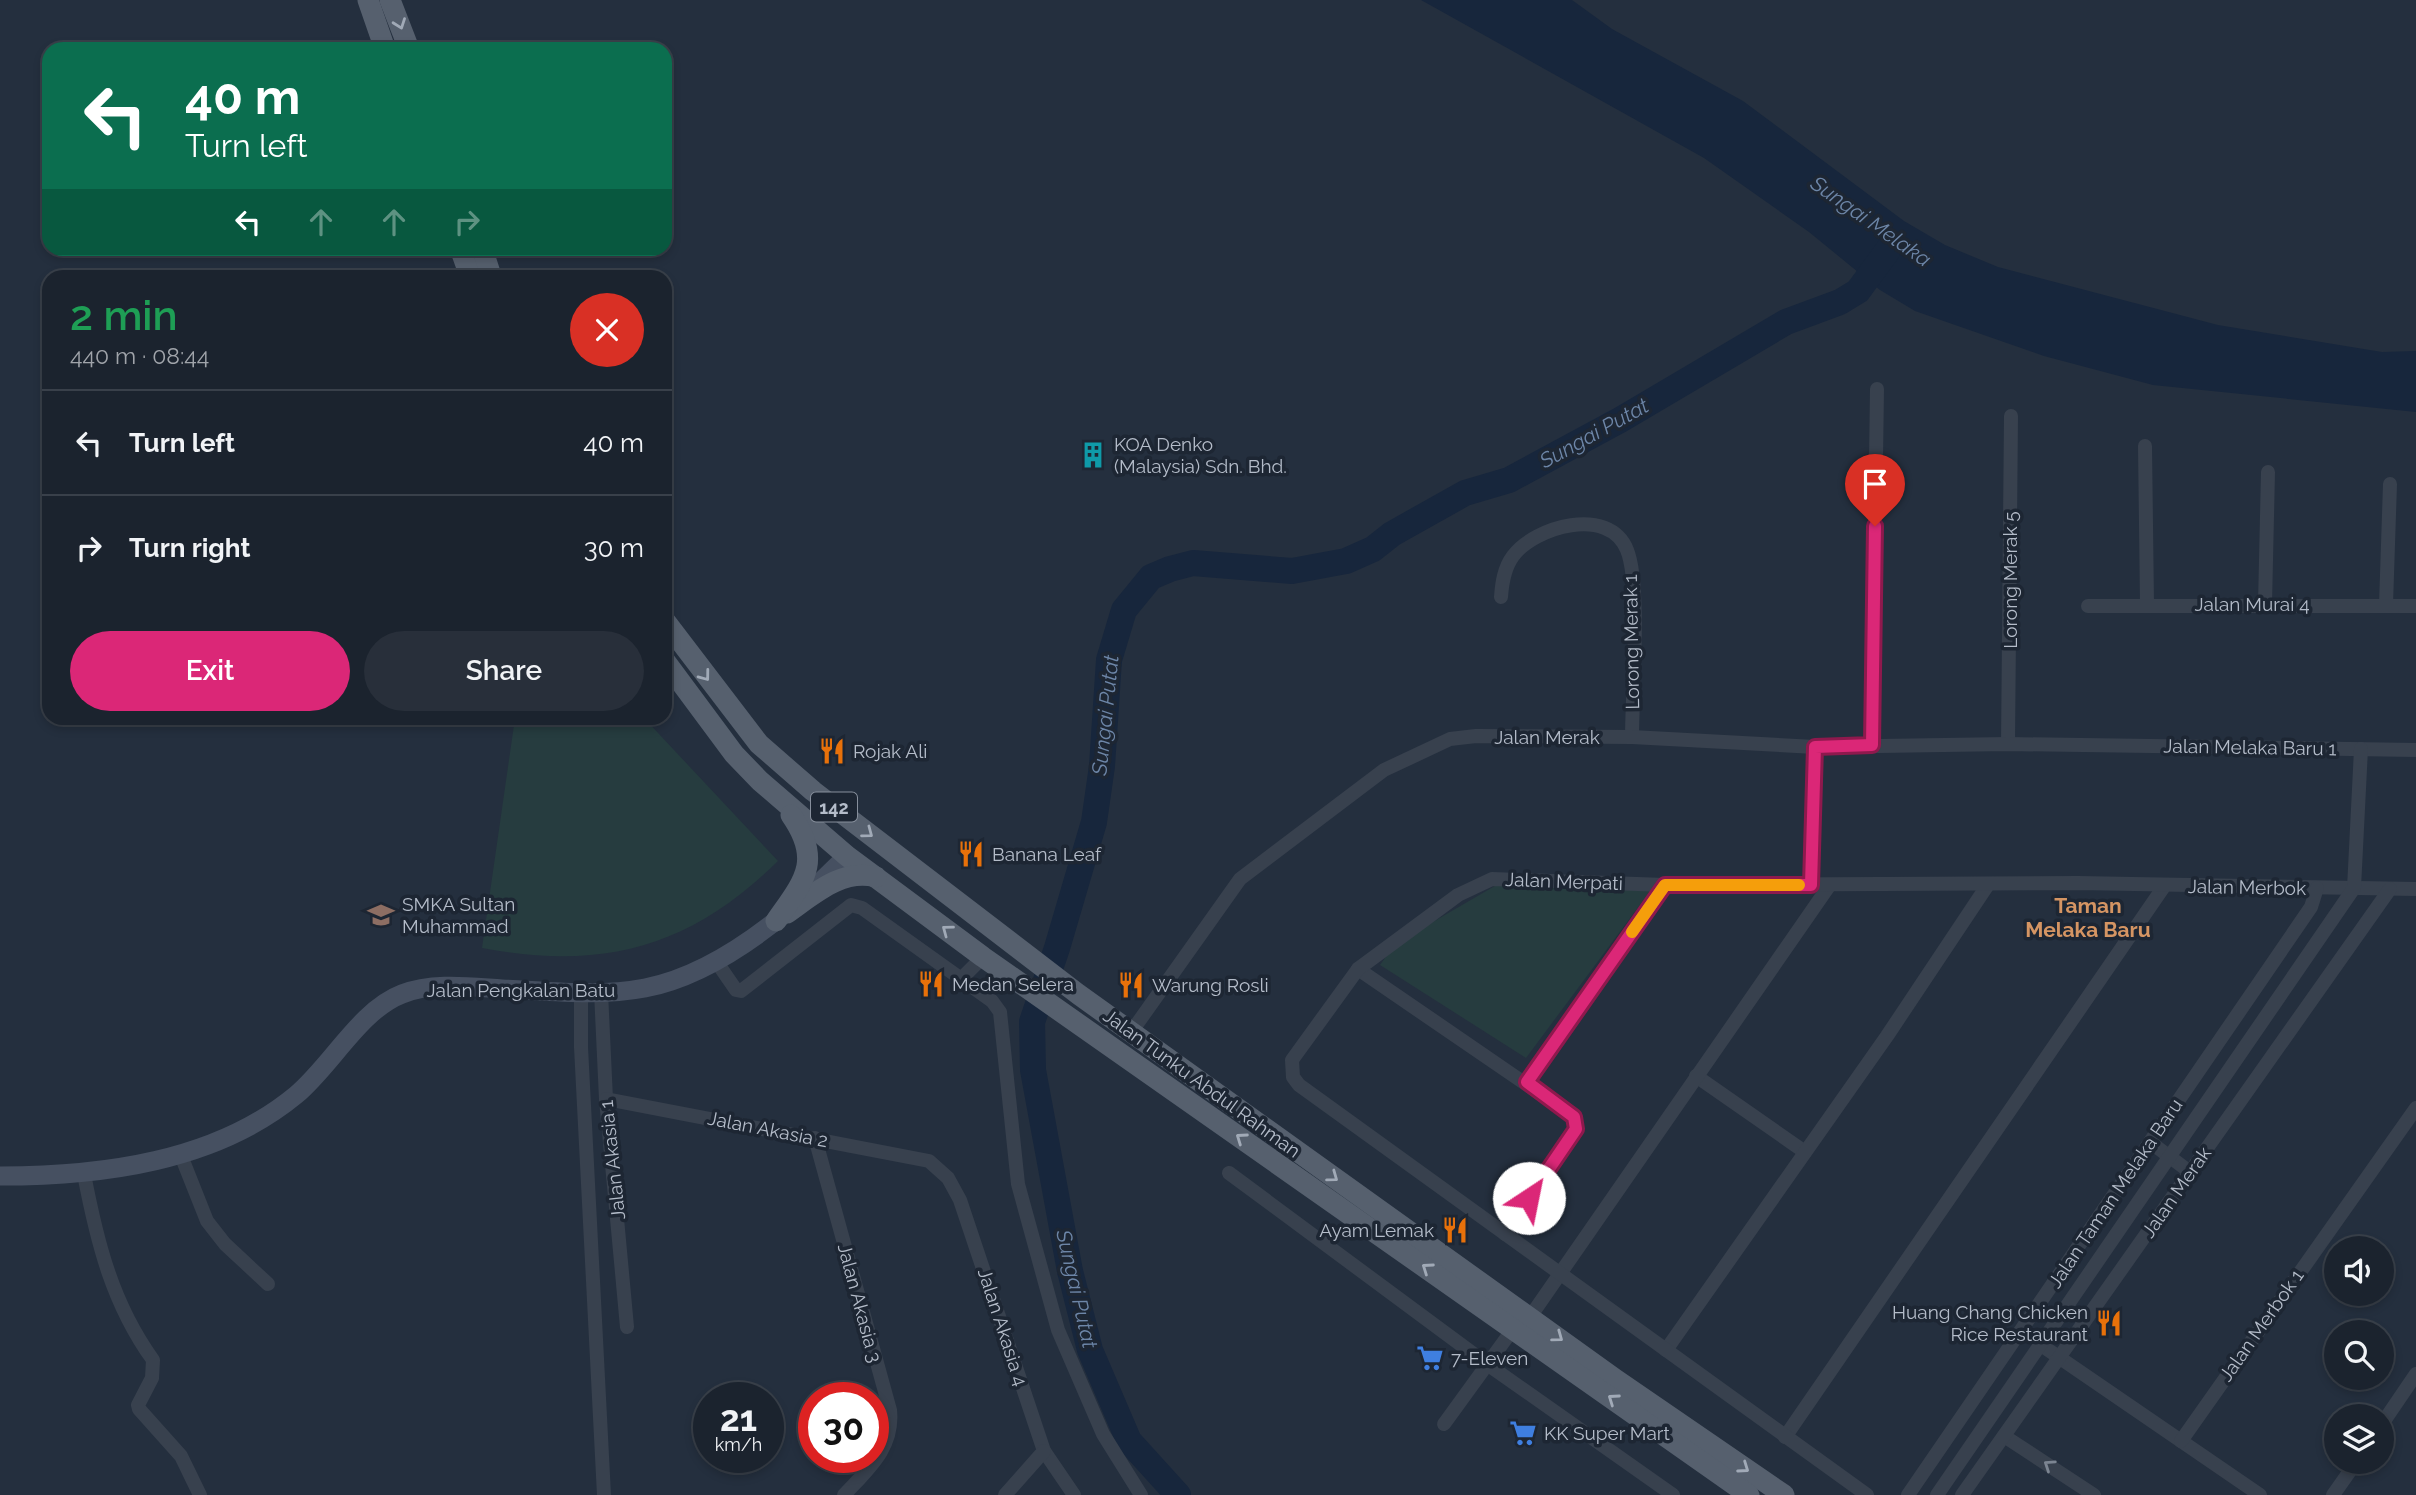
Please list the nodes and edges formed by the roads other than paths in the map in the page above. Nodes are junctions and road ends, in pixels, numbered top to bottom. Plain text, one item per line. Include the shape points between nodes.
1 (368, 0) edge
2 (390, 0) edge
3 (383, 42) edge
4 (406, 42) edge
5 (1877, 389) dead end
6 (2011, 415) dead end
7 (2145, 446) dead end
8 (2268, 472) dead end
9 (2390, 484) dead end
10 (1501, 597) dead end
11 (2147, 603) junction
12 (2265, 604) junction
13 (2386, 605) junction
14 (2088, 606) dead end
15 (2416, 606) edge
16 (672, 630) edge
17 (672, 671) edge
18 (749, 732) junction
19 (1632, 737) junction
20 (2008, 744) junction
21 (1872, 745) junction
22 (2083, 746) joint
23 (1815, 747) junction
24 (2361, 749) junction
25 (2416, 750) edge
26 (760, 781) junction
27 (847, 856) junction
28 (876, 877) junction
29 (2078, 883) joint
30 (1665, 885) junction
31 (1811, 885) junction
32 (2165, 885) junction
33 (1829, 886) junction
34 (1987, 886) junction
35 (2317, 888) junction
36 (2354, 888) junction
37 (2390, 889) junction
38 (2416, 889) edge
39 (776, 921) junction
40 (998, 933) junction
41 (982, 957) junction
42 (716, 961) junction
43 (1357, 969) junction
44 (961, 979) junction
45 (581, 992) junction
46 (601, 992) junction
47 (1132, 1031) junction
48 (1696, 1076) junction
49 (1527, 1082) junction
50 (606, 1099) junction
51 (2416, 1108) edge
52 (815, 1138) junction
53 (2150, 1142) junction
54 (1805, 1152) junction
55 (180, 1153) junction
56 (2171, 1157) junction
57 (929, 1161) joint
58 (1228, 1172) dead end
59 (2190, 1172) junction
60 (84, 1174) junction
61 (0, 1177) edge
62 (1505, 1234) junction
63 (2077, 1248) junction
64 (2098, 1263) junction
65 (1561, 1274) junction
66 (268, 1284) dead end
67 (1521, 1323) junction
68 (627, 1327) dead end
69 (2041, 1345) junction
70 (1665, 1350) junction
71 (2060, 1357) junction
72 (1487, 1364) junction
73 (2416, 1374) edge
74 (2394, 1406) edge
75 (1444, 1424) dead end
76 (2004, 1436) junction
77 (1786, 1437) junction
78 (2181, 1441) junction
79 (1044, 1451) junction
80 (2348, 1474) edge
81 (200, 1495) edge
82 (604, 1495) edge
83 (844, 1495) edge
84 (1005, 1495) edge
85 (1074, 1495) edge
86 (1141, 1495) edge
87 (1673, 1495) edge
88 (1749, 1495) edge
89 (1784, 1495) edge
90 (1867, 1495) edge
91 (1908, 1495) edge
92 (1937, 1495) edge
93 (1962, 1495) edge
94 (2094, 1495) edge
95 (2260, 1495) edge
96 (2333, 1495) edge

1 - 3 main road
2 -> 4 main road
5 - 21 street
6 - 20 street, Lorong Merak 5
7 - 11 street
8 - 12 street
9 - 13 street
10 - 19 street, Lorong Merak 1 via 1511,558 1521,547 1560,528 1588,523 1620,538 1627,548 1633,598
11 - 12 street, Jalan Murai 4
11 - 14 street, Jalan Murai 4
12 - 13 street, Jalan Murai 4
13 - 15 street, Jalan Murai 4
16 -> 18 main road, Jalan Tunku Abdul Rahman / 142
17 - 26 main road, Jalan Tunku Abdul Rahman / 142
18 - 27 main road via 767,761 837,826 847,844
18 -> 40 main road, Jalan Tunku Abdul Rahman / 142 via 813,791
19 - 23 street, Jalan Merak
19 - 47 street, Jalan Merak via 1450,739 1384,770 1240,879
20 - 21 street, Jalan Merak
20 - 22 street, Jalan Merak
21 - 23 street, Jalan Merak
22 - 24 street, Jalan Melaka Baru 1
23 - 31 street
24 - 25 street, Jalan Melaka Baru 1
24 - 36 street
26 - 27 main road, Jalan Tunku Abdul Rahman / 142
26 - 39 main road via 793,816 810,853 801,885
27 - 28 main road, Jalan Tunku Abdul Rahman / 142
27 - 39 main road, Jalan Pengkalan Batu
27 - 40 main road via 884,860
28 - 39 main road via 858,874 838,880
41 -> 28 main road, Jalan Tunku Abdul Rahman / 142
29 - 32 street, Jalan Merbok
29 - 34 street, Jalan Merpati
30 - 31 street, Jalan Merpati
30 - 43 street, Jalan Merpati via 1492,879 1458,895
30 - 49 street
31 - 33 street, Jalan Merpati
32 - 35 street, Jalan Merbok
32 - 77 street
33 - 34 street, Jalan Merpati
33 - 48 street
34 - 54 street
35 - 36 street, Jalan Merbok
35 - 53 street, Jalan Taman Melaka Baru via 2311,907
36 - 37 street, Jalan Merbok
36 - 56 street, Jalan Merak
37 - 38 street, Jalan Merbok
37 - 59 street, Jalan Merak
39 - 42 main road, Jalan Pengkalan Batu
40 - 47 main road, Jalan Tunku Abdul Rahman / 142
41 - 44 street
67 -> 41 main road, Jalan Tunku Abdul Rahman / 142
42 - 44 street via 741,991 851,905 862,908
42 - 46 main road, Jalan Pengkalan Batu via 662,984
43 - 49 street
43 - 62 street, Jalan Merpati via 1292,1060 1293,1077
44 - 86 street via 1000,1012 1018,1184 1058,1330 1103,1434
45 - 46 main road, Jalan Pengkalan Batu
45 - 55 main road, Jalan Pengkalan Batu via 448,987 401,994 372,1013 295,1095 235,1133
45 - 82 street
46 - 50 street, Jalan Akasia 1
47 -> 67 main road, Jalan Tunku Abdul Rahman / 142
48 - 54 street
48 - 65 street
49 - 62 street via 1574,1117 1576,1129
50 - 52 street, Jalan Akasia 2
50 - 68 street, Jalan Akasia 1
51 - 78 street, Jalan Merbok 1
52 - 57 street, Jalan Akasia 2
52 - 83 street, Jalan Akasia 3 via 892,1427 887,1445
53 - 56 street
53 - 63 street, Jalan Taman Melaka Baru
54 - 70 street
55 - 60 main road, Jalan Pengkalan Batu
55 - 66 street via 207,1221
56 - 59 street
56 - 64 street, Jalan Merak
57 - 79 street, Jalan Akasia 4 via 948,1178 960,1200
58 - 72 street
59 - 71 street, Jalan Merak
60 - 61 main road, Jalan Pengkalan Batu
60 - 81 street via 106,1272 153,1360 152,1378 139,1409 181,1455
62 - 65 street
63 - 64 street
63 - 91 street, Jalan Taman Melaka Baru
64 - 69 street, Jalan Merak
65 - 67 street
65 - 70 street
67 - 72 street
88 -> 67 main road, Jalan Tunku Abdul Rahman / 142
67 -> 89 main road, Jalan Tunku Abdul Rahman / 142
69 - 71 street
69 - 92 street, Jalan Merak
70 - 77 street
71 - 76 street, Jalan Merak
71 - 78 street
72 - 75 street
72 - 87 street
73 - 74 street
76 - 93 street, Jalan Merak
94 -> 76 street
77 - 90 street
78 - 95 street
79 - 84 street
79 - 85 street, Jalan Akasia 4
80 - 96 street

